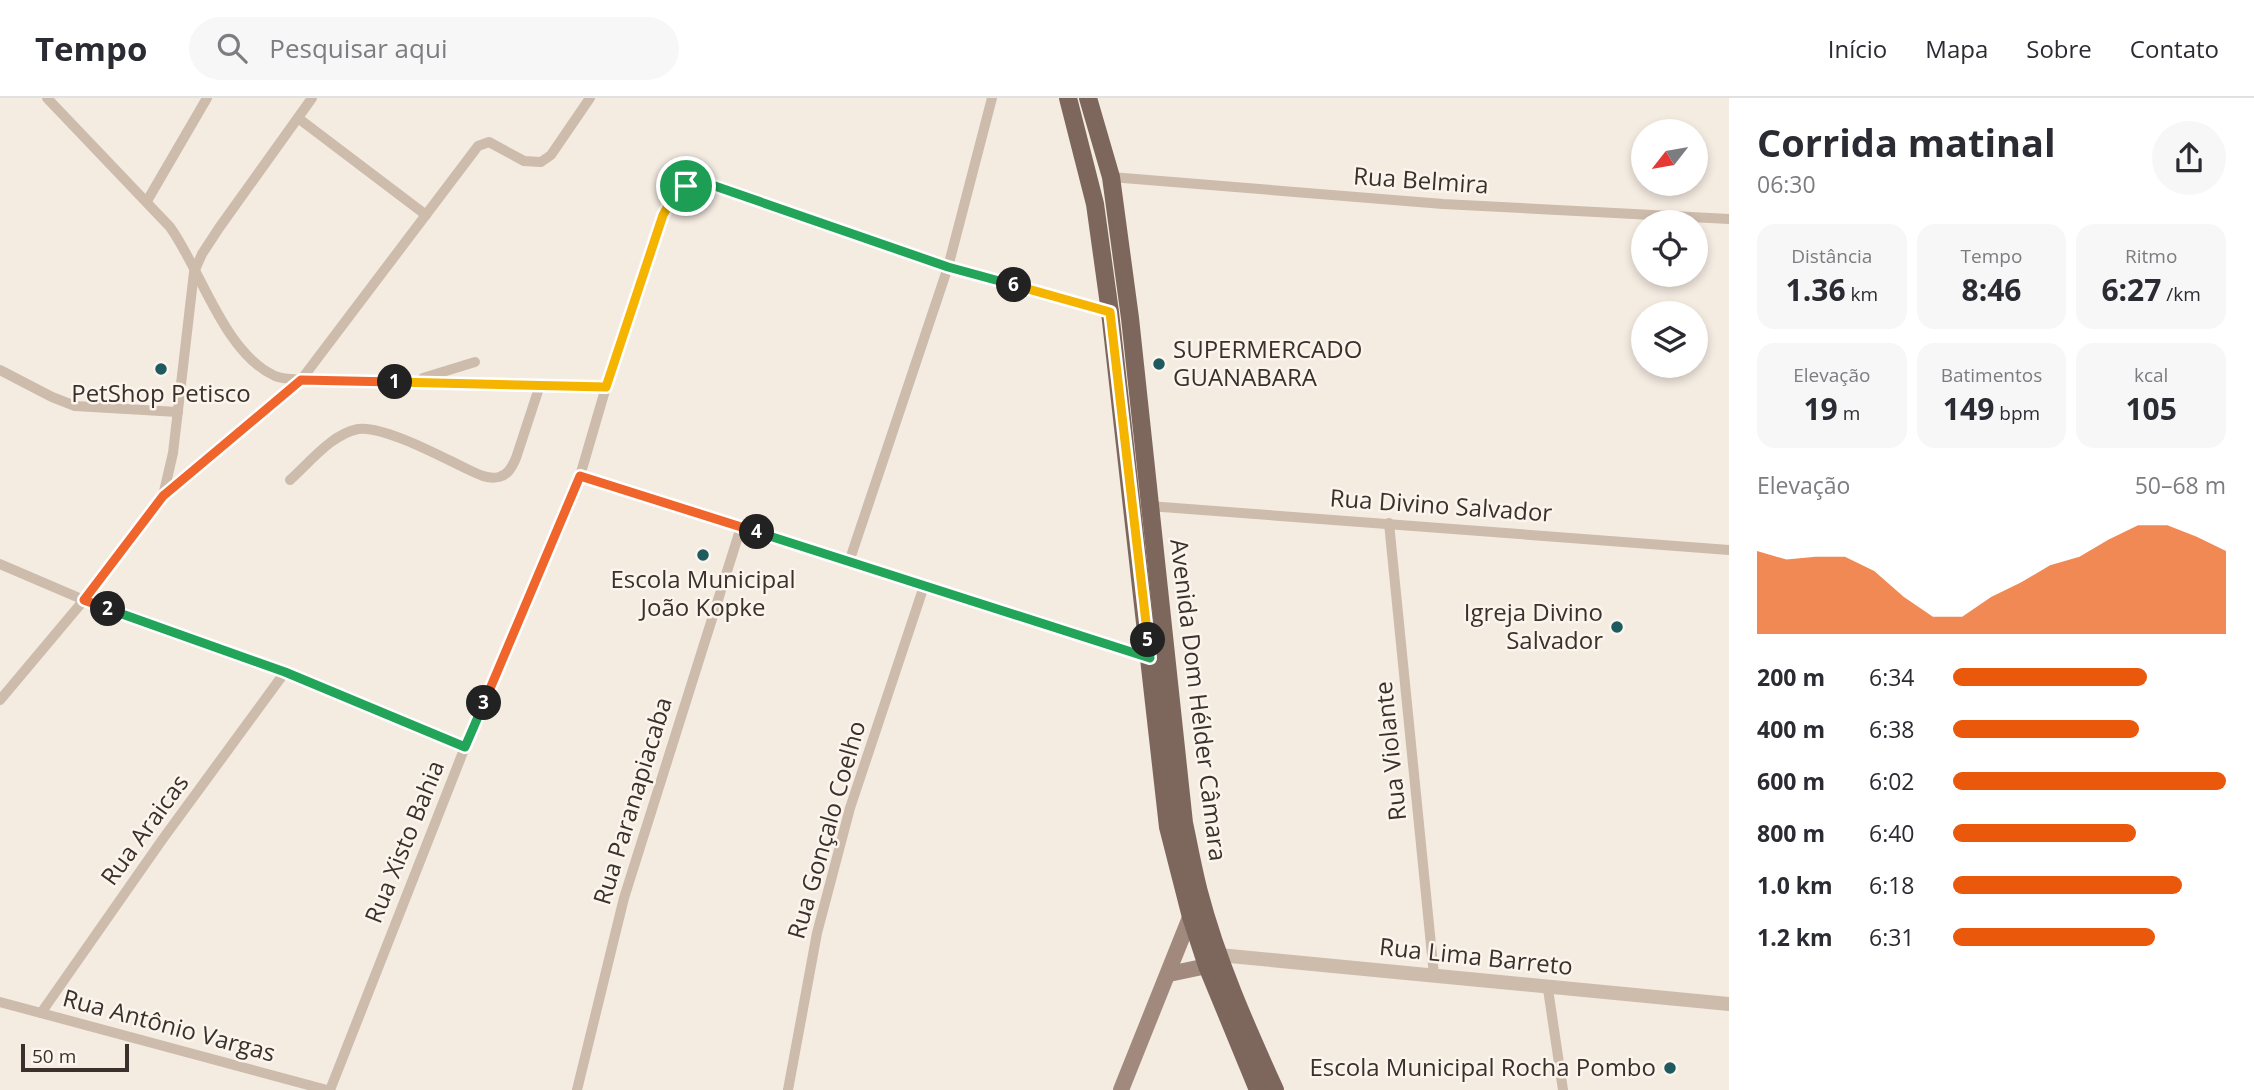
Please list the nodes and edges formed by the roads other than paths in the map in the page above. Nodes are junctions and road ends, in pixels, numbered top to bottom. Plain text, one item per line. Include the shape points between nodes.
1 (47, 98) edge
2 (207, 98) edge
3 (312, 98) edge
4 (590, 98) edge
5 (992, 98) edge
6 (1068, 98) edge
7 (1088, 98) edge
8 (298, 118) junction
9 (1111, 177) junction
10 (147, 201) junction
11 (426, 215) junction
12 (1729, 219) edge
13 (948, 267) junction
14 (194, 272) junction
15 (1110, 312) junction
16 (475, 362) dead end
17 (0, 370) edge
18 (301, 380) junction
19 (406, 382) junction
20 (540, 385) junction
21 (606, 387) junction
22 (178, 412) junction
23 (580, 476) junction
24 (290, 480) dead end
25 (163, 496) junction
26 (1149, 506) junction
27 (1389, 523) junction
28 (741, 527) junction
29 (1729, 550) edge
30 (849, 562) junction
31 (0, 564) edge
32 (924, 586) junction
33 (84, 600) junction
34 (1150, 658) junction
35 (285, 672) junction
36 (0, 701) edge
37 (465, 747) junction
38 (1199, 893) junction
39 (1191, 916) junction
40 (1213, 960) junction
41 (1169, 974) junction
42 (1434, 975) junction
43 (1548, 989) junction
44 (0, 1002) edge
45 (1729, 1004) edge
46 (41, 1013) junction
47 (328, 1090) edge
48 (577, 1090) edge
49 (788, 1090) edge
50 (1121, 1090) edge
51 (1258, 1090) edge
52 (1275, 1090) edge
53 (1563, 1090) edge

1 - 10 street
2 - 10 street
3 - 8 street
4 - 11 street via 546,160 524,161 489,142 478,146
5 - 13 street
6 - 15 main road, Avenida Dom Hélder Câmara via 1095,204
7 - 9 main road, Avenida Dom Hélder Câmara
8 - 11 street
8 - 14 street via 219,228
9 - 12 street, Rua Belmira via 1443,204
9 - 26 main road, Avenida Dom Hélder Câmara
10 - 14 street via 182,243
11 - 18 street
13 - 15 street, Rua Xisto Bahia
13 - 21 street, Rua Xisto Bahia via 695,183 676,192 663,215
13 - 30 street
14 - 18 street via 245,354 277,377
14 - 22 street
15 - 34 main road, Avenida Dom Hélder Câmara
16 - 19 street
17 - 22 street via 75,406
18 - 19 street
18 - 25 street
19 - 20 street
20 - 21 street
20 - 24 street via 511,469 501,477 483,476 423,448 360,428 339,436
21 - 23 street, Rua Xisto Bahia
22 - 25 street
23 - 28 street
23 - 37 street, Rua Xisto Bahia
25 - 33 street
26 - 27 street, Rua Divino Salvador
26 - 38 main road, Avenida Dom Hélder Câmara via 1184,823
27 - 29 street, Rua Divino Salvador
27 - 42 street, Rua Violante
28 - 30 street
28 - 48 street, Rua Paranapiacaba via 624,898
30 - 32 street
31 - 33 street
32 - 34 street
32 - 49 street, Rua Gonçalo Coelho via 850,808 817,933
33 - 35 street
33 - 36 street
34 - 39 main road, Avenida Dom Hélder Câmara via 1168,827
35 - 37 street
35 - 46 street, Rua Araicas
37 - 47 street, Rua Xisto Bahia
38 - 39 main road
38 - 40 main road, Avenida Dom Hélder Câmara
39 - 40 main road, Avenida Dom Hélder Câmara
39 - 41 main road
40 - 41 main road
40 - 42 street, Rua Lima Barreto
40 - 51 main road, Avenida Dom Hélder Câmara
40 - 52 main road, Avenida Dom Hélder Câmara
41 - 50 main road
42 - 43 street, Rua Lima Barreto
43 - 45 street, Rua Lima Barreto
43 - 53 street
44 - 46 street, Rua Antônio Vargas
46 - 47 street, Rua Antônio Vargas

